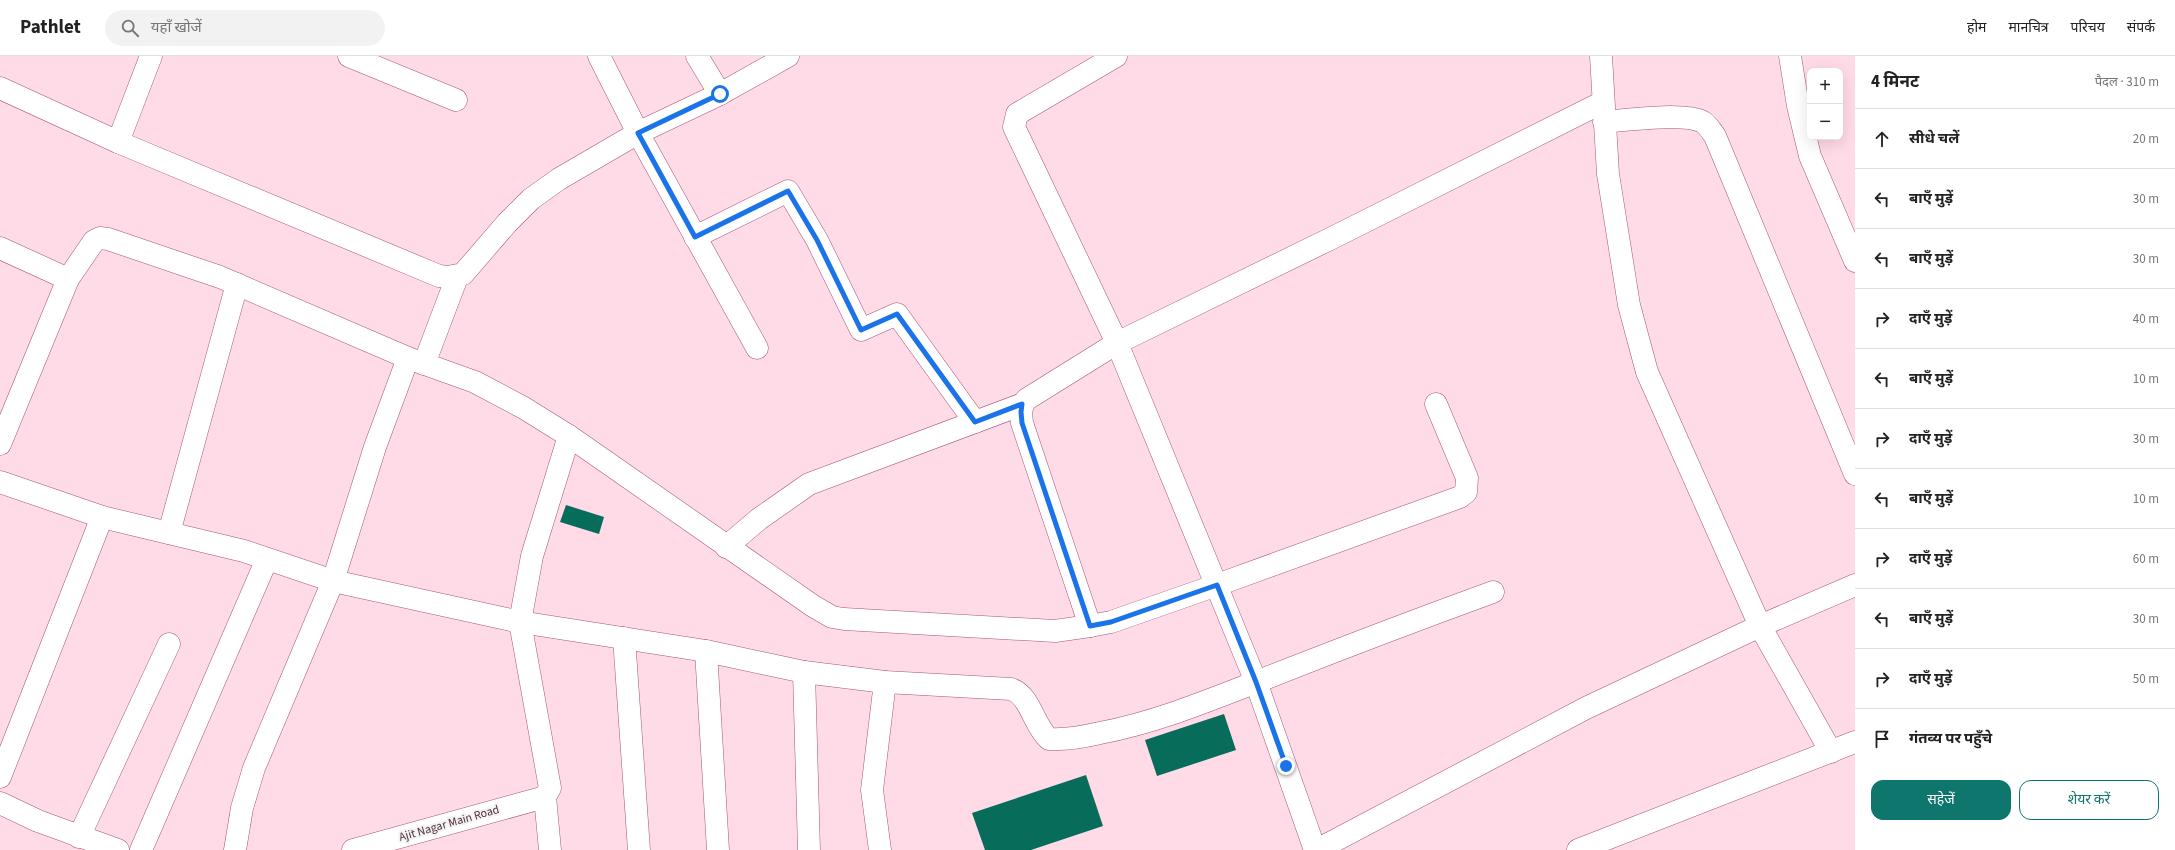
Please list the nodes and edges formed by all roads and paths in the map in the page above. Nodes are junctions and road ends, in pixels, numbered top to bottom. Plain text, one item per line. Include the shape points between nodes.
1 (151, 56) edge
2 (349, 56) edge
3 (599, 56) edge
4 (697, 56) edge
5 (788, 56) edge
6 (1116, 56) edge
7 (1601, 56) edge
8 (1790, 56) edge
9 (0, 88) edge
10 (720, 94) junction
11 (456, 100) dead end
12 (1604, 112) junction
13 (638, 133) junction
14 (118, 142) junction
15 (695, 237) junction
16 (0, 248) edge
17 (1855, 261) edge
18 (457, 277) junction
19 (68, 279) junction
20 (237, 284) junction
21 (1118, 343) junction
22 (757, 348) dead end
23 (416, 361) junction
24 (1022, 404) junction
25 (1436, 404) dead end
26 (975, 422) junction
27 (569, 436) junction
28 (0, 444) edge
29 (1855, 474) edge
30 (0, 482) edge
31 (102, 517) junction
32 (169, 533) junction
33 (726, 546) junction
34 (268, 559) junction
35 (333, 581) junction
36 (1217, 585) junction
37 (1855, 585) edge
38 (1493, 592) dead end
39 (520, 622) junction
40 (1090, 626) junction
41 (1760, 626) junction
42 (624, 638) junction
43 (169, 644) dead end
44 (706, 651) junction
45 (804, 672) junction
46 (885, 682) junction
47 (1256, 682) junction
48 (1855, 742) edge
49 (1831, 752) junction
50 (0, 777) edge
51 (545, 797) junction
52 (0, 803) edge
53 (79, 837) junction
54 (394, 844) edge
55 (118, 850) edge
56 (141, 850) edge
57 (235, 850) edge
58 (353, 850) edge
59 (550, 850) edge
60 (639, 850) edge
61 (718, 850) edge
62 (809, 850) edge
63 (880, 850) edge
64 (1316, 850) edge
65 (1578, 850) edge

1 - 14 street
2 - 11 street
3 - 13 street
4 - 10 street
5 - 10 street
6 - 21 street via 1017,114 1014,127
7 - 12 street
8 - 17 street via 1810,156
9 - 14 street
10 - 13 street
12 - 21 street via 1334,237
12 - 29 street via 1679,117 1702,121 1709,127 1715,136
12 - 41 street via 1608,174 1629,305 1647,372
13 - 15 street
13 - 18 street via 565,175 531,199 507,223 470,268
14 - 18 street via 438,276
15 - 22 street
15 - 26 street via 788,191 817,240 861,330 897,314
16 - 19 street
18 - 23 street
19 - 20 street via 90,246 100,238
19 - 28 street
20 - 23 street
20 - 32 street
21 - 24 street via 1078,365
21 - 36 street
23 - 27 street via 475,382
23 - 35 street via 376,447
24 - 26 street
24 - 40 street via 1022,423
25 - 36 street via 1467,478 1466,492 1460,497
26 - 33 street via 809,484
27 - 33 street
27 - 39 street via 532,556
30 - 31 street
31 - 32 street
31 - 50 street
32 - 34 street
33 - 40 street via 832,617 1054,631
34 - 35 street
34 - 56 street
35 - 39 street
35 - 57 street via 254,768 242,808
36 - 40 street via 1111,622
36 - 47 street
37 - 41 street
38 - 47 street
39 - 42 street
39 - 51 street via 550,788
41 - 49 street
41 - 64 street via 1586,708
42 - 44 street
42 - 60 street
43 - 53 street
44 - 45 street
44 - 61 street
45 - 46 street
45 - 62 street
46 - 47 street via 1011,689 1023,696 1042,733 1049,739 1060,740 1122,729 1212,700
46 - 63 street via 872,790
47 - 64 street
48 - 49 street
49 - 65 street
51 - 54 street, Ajit Nagar Main Road
51 - 59 street
52 - 53 street
53 - 55 street
54 - 58 street, Ajit Nagar Main Road

